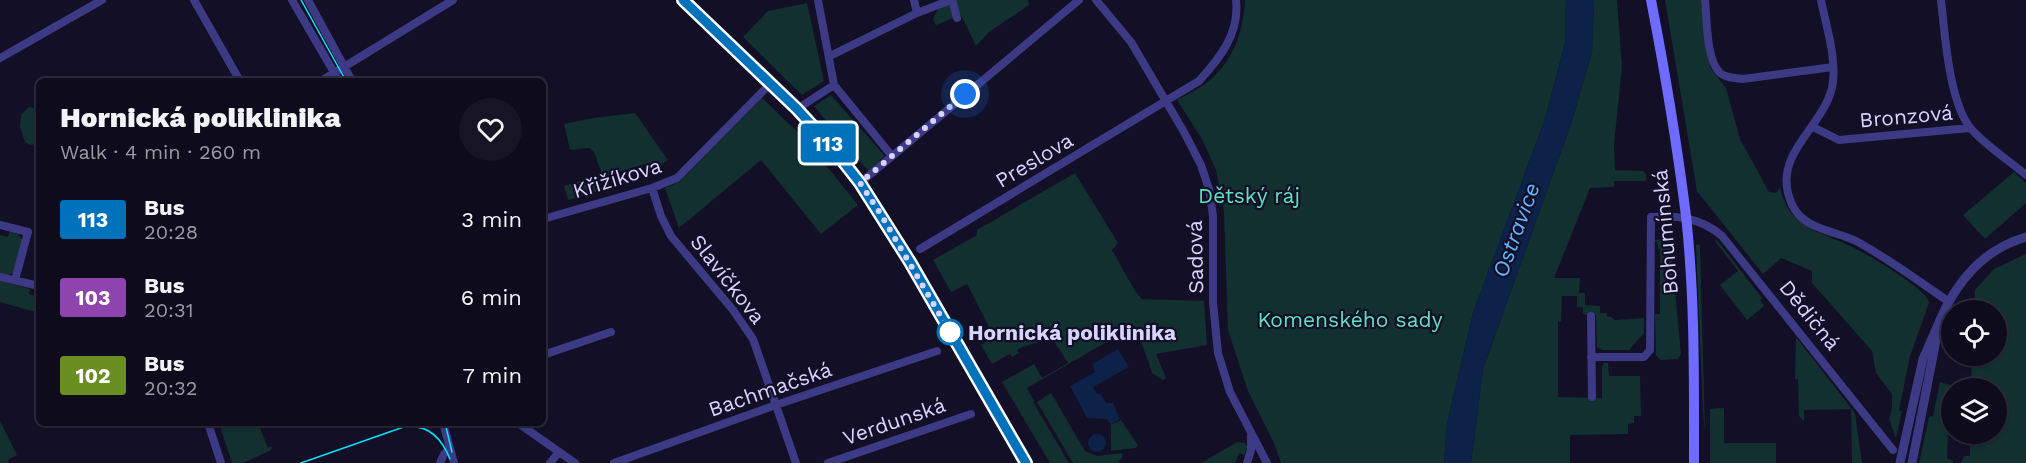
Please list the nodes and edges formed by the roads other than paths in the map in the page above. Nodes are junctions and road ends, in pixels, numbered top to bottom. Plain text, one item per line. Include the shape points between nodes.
1 (102, 0) edge
2 (194, 0) edge
3 (292, 0) edge
4 (308, 0) edge
5 (453, 0) edge
6 (684, 0) edge
7 (818, 0) edge
8 (914, 0) edge
9 (951, 0) edge
10 (1079, 0) edge
11 (1096, 0) edge
12 (1236, 0) edge
13 (1651, 0) edge
14 (1705, 0) edge
15 (1821, 0) edge
16 (1941, 0) edge
17 (917, 13) junction
18 (957, 18) dead end
19 (830, 56) junction
20 (0, 58) edge
21 (345, 66) junction
22 (1833, 67) junction
23 (334, 73) junction
24 (238, 78) edge
25 (326, 78) edge
26 (337, 78) edge
27 (351, 78) edge
28 (771, 83) junction
29 (834, 86) junction
30 (1165, 102) junction
31 (797, 109) junction
32 (1813, 127) junction
33 (1971, 128) junction
34 (892, 156) junction
35 (2026, 175) edge
36 (860, 183) junction
37 (652, 188) junction
38 (546, 218) edge
39 (1686, 218) junction
40 (0, 225) edge
41 (2026, 237) edge
42 (920, 249) dead end
43 (0, 277) edge
44 (15, 280) junction
45 (36, 285) edge
46 (1946, 300) edge
47 (1949, 300) edge
48 (1591, 316) dead end
49 (1940, 320) joint
50 (611, 332) dead end
51 (937, 351) dead end
52 (546, 355) edge
53 (1591, 357) junction
54 (1592, 397) dead end
55 (776, 405) junction
56 (971, 414) dead end
57 (209, 426) edge
58 (444, 426) edge
59 (522, 426) edge
60 (1251, 433) junction
61 (449, 450) junction
62 (1893, 450) dead end
63 (559, 452) junction
64 (221, 463) edge
65 (440, 463) edge
66 (454, 463) edge
67 (550, 463) edge
68 (575, 463) edge
69 (614, 463) edge
70 (796, 463) edge
71 (828, 463) edge
72 (1026, 463) edge
73 (1247, 463) edge
74 (1267, 463) edge
75 (1694, 463) edge
76 (1900, 463) edge
77 (1912, 463) edge

1 - 20 street
2 - 24 street
3 - 23 street
4 - 21 street
5 - 21 street
6 - 28 street
7 - 19 street
8 - 17 street
9 - 17 street
9 - 18 street
10 - 34 street
11 - 30 street, Sadová via 1131,42
12 - 30 street, Preslova via 1232,35 1219,60 1199,81
13 - 39 main road, Bohumínská via 1670,95
14 - 22 street via 1710,53 1721,74 1743,79
15 - 22 street
16 - 33 street via 1953,85
17 - 19 street
19 - 29 street
21 - 23 street
21 - 27 street
22 - 32 street via 1830,92
23 - 25 street
23 - 26 street
28 - 31 street
28 - 37 street, Křižíkova via 676,178
29 - 31 street
29 - 34 street
30 - 42 street, Preslova
30 - 60 street, Sadová via 1201,165 1209,189 1218,353 1230,392
31 - 36 street
32 - 33 street, Bronzová via 1839,140
32 - 46 street via 1787,168 1787,191 1798,214 1874,252
33 - 35 street, Bronzová
34 - 36 street
36 - 72 street
37 - 38 street, Křižíkova
37 - 55 street, Slavíčkova via 671,236 753,339
39 - 53 street via 1651,217 1650,350 1644,357
39 - 62 street, Dědičná via 1706,224 1722,236
39 - 75 main road, Bohumínská
40 - 44 street via 28,232
41 - 47 street via 1980,261
43 - 44 street
44 - 45 street
48 - 53 street
49 - 76 street, bridge via 1923,359
49 - 77 street, bridge
50 - 52 street
51 - 55 street, Bachmačská
53 - 54 street
55 - 69 street, Bachmačská
55 - 70 street, Slavíčkova
56 - 71 street, Verdunská
57 - 64 street
58 - 61 street
59 - 63 street
60 - 73 street
60 - 74 street, Sadová
61 - 65 street
61 - 66 street
63 - 67 street
63 - 68 street

